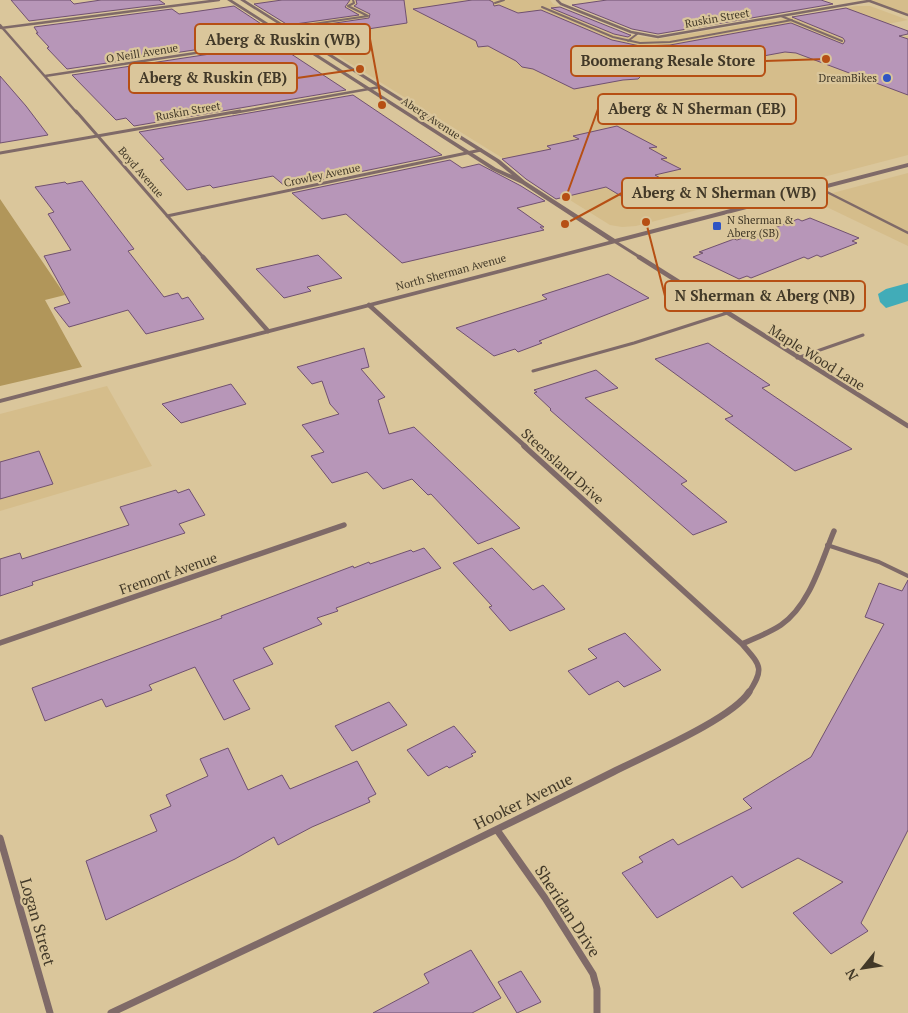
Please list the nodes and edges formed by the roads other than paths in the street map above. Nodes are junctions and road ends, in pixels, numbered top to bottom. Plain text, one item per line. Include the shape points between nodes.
1 (219, 0) edge
2 (229, 0) edge
3 (242, 0) edge
4 (353, 0) edge
5 (504, 0) edge
6 (557, 0) edge
7 (867, 0) edge
8 (495, 3) dead end
9 (542, 7) dead end
10 (908, 15) edge
11 (781, 16) junction
12 (792, 20) junction
13 (1, 27) edge
14 (286, 28) junction
15 (637, 34) junction
16 (301, 38) junction
17 (291, 39) junction
18 (628, 41) junction
19 (842, 42) dead end
20 (357, 48) dead end
21 (326, 53) junction
22 (315, 55) junction
23 (45, 76) junction
24 (380, 87) junction
25 (368, 89) junction
26 (98, 136) junction
27 (481, 150) junction
28 (0, 153) edge
29 (468, 153) junction
30 (908, 164) edge
31 (524, 183) junction
32 (819, 188) junction
33 (167, 216) junction
34 (908, 233) edge
35 (614, 241) junction
36 (369, 305) junction
37 (727, 313) junction
38 (268, 331) junction
39 (863, 335) dead end
40 (797, 358) junction
41 (533, 371) dead end
42 (0, 401) edge
43 (908, 426) edge
44 (344, 525) dead end
45 (834, 531) dead end
46 (828, 545) junction
47 (908, 576) edge
48 (0, 643) edge
49 (742, 644) junction
50 (497, 830) junction
51 (0, 838) edge
52 (50, 1013) edge
53 (111, 1013) edge
54 (597, 1013) edge

1 - 13 street
2 - 17 street, Aberg Avenue
3 - 14 street, Aberg Avenue
4 - 14 lane via 354,3 348,6 368,16
5 - 8 lane
6 - 15 street, Ruskin Street
7 - 10 street
7 - 11 street, Ruskin Street
9 - 18 lane
11 - 12 lane
11 - 15 street, Ruskin Street via 658,37
12 - 18 lane via 670,42
12 - 19 lane
13 - 23 street, Boyd Avenue
14 - 16 street, Aberg Avenue
15 - 18 lane
16 - 17 street, O Neill Avenue
16 - 21 street, Aberg Avenue
17 - 22 street, Aberg Avenue
17 - 23 street, O Neill Avenue
20 - 21 lane
21 - 22 lane
21 - 24 street, Aberg Avenue
22 - 25 street, Aberg Avenue
23 - 26 street, Boyd Avenue
24 - 25 street, Ruskin Street
24 - 27 street, Aberg Avenue
25 - 26 street, Ruskin Street
25 - 29 street, Aberg Avenue
26 - 28 street, Ruskin Street
26 - 33 street, Boyd Avenue
27 - 29 street, Crowley Avenue
27 - 31 street, Aberg Avenue via 506,166
29 - 31 street, Aberg Avenue
29 - 33 street, Crowley Avenue
30 - 32 street, North Sherman Avenue
31 - 35 street, Aberg Avenue
32 - 34 lane
32 - 35 street, North Sherman Avenue
33 - 38 street, Boyd Avenue
35 - 36 street, North Sherman Avenue
35 - 37 street, Maple Wood Lane
36 - 38 street, North Sherman Avenue
36 - 49 street, Steensland Drive
37 - 40 street, Maple Wood Lane
37 - 41 lane
38 - 42 street, North Sherman Avenue
39 - 40 lane
40 - 43 street, Maple Wood Lane
44 - 48 street, Fremont Avenue
45 - 46 street
46 - 47 lane via 879,562
46 - 49 street via 796,611 782,624
49 - 50 street, Hooker Avenue via 756,660 760,671 746,697 729,711
50 - 53 street, Hooker Avenue
50 - 54 street, Sheridan Drive via 593,974
51 - 52 street, Logan Street

